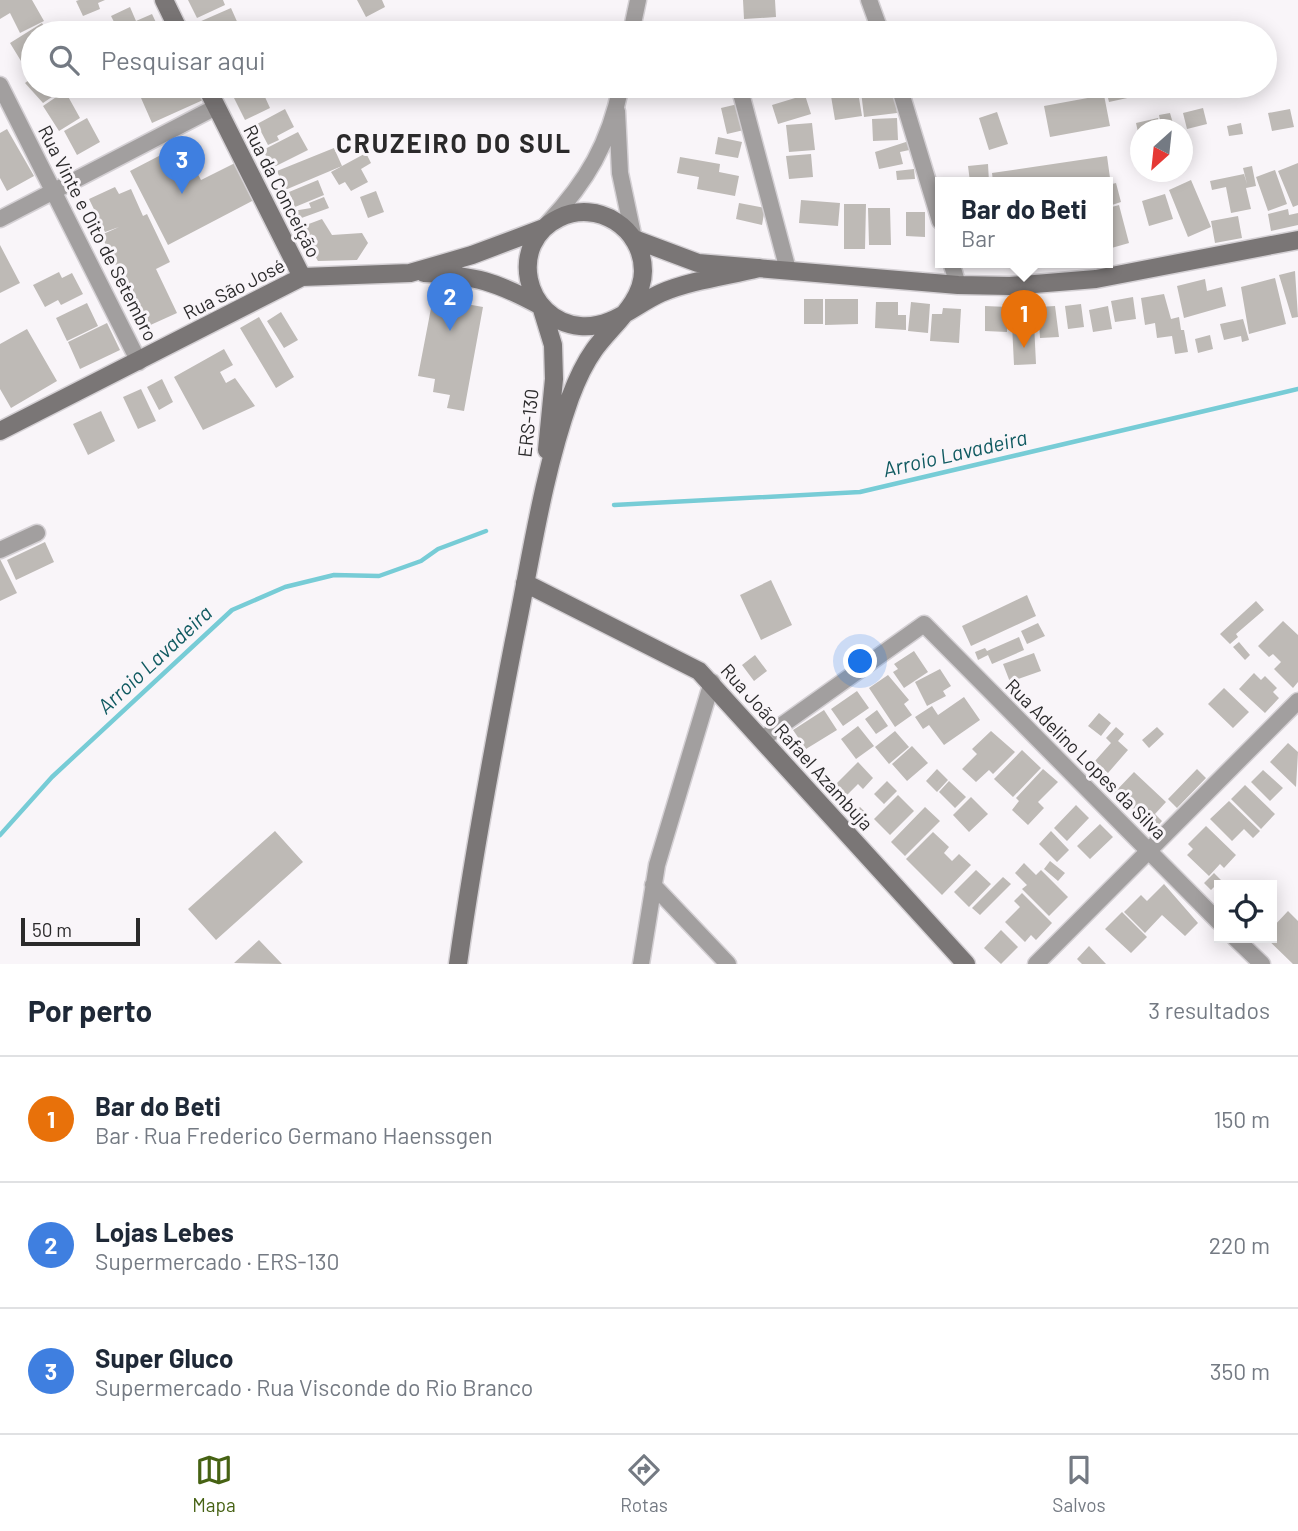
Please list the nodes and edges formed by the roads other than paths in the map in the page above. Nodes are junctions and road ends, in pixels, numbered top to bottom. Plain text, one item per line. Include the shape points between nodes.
1 (164, 0) edge
2 (638, 0) edge
3 (869, 0) edge
4 (174, 21) edge
5 (634, 21) edge
6 (877, 21) edge
7 (0, 85) edge
8 (212, 98) edge
9 (618, 98) edge
10 (743, 98) edge
11 (903, 98) edge
12 (617, 105) junction
13 (216, 107) junction
14 (54, 192) junction
15 (935, 205) edge
16 (0, 219) edge
17 (544, 227) junction
18 (634, 239) junction
19 (1298, 240) edge
20 (760, 268) junction
21 (953, 268) edge
22 (788, 270) junction
23 (411, 273) junction
24 (302, 277) junction
25 (958, 285) junction
26 (541, 306) junction
27 (619, 317) junction
28 (139, 362) junction
29 (0, 431) edge
30 (542, 492) junction
31 (37, 533) dead end
32 (0, 550) edge
33 (525, 583) junction
34 (712, 682) junction
35 (1298, 701) edge
36 (761, 740) junction
37 (1150, 853) junction
38 (653, 885) junction
39 (1214, 917) edge
40 (1240, 943) edge
41 (458, 964) edge
42 (641, 964) edge
43 (728, 964) edge
44 (966, 964) edge
45 (1036, 964) edge
46 (1262, 964) edge

1 - 4 main road
2 - 5 street
3 - 6 street
7 - 14 street, Rua Vinte e Oito de Setembro
8 - 13 main road, Rua da Conceição
9 - 12 street
10 - 22 street
11 - 15 street
12 - 17 street via 580,189
12 - 18 street via 620,173
13 - 14 street
13 - 24 main road, Rua da Conceição
14 - 16 street
14 - 28 street, Rua Vinte e Oito de Setembro
17 - 18 main road via 570,214 599,213
17 - 23 main road, Rua São José
17 - 26 main road via 527,259 529,284
18 - 20 main road via 698,263
18 - 27 main road via 643,275 635,299
19 - 25 main road via 1096,279 1048,285
20 - 22 main road
20 - 27 main road via 682,286
21 - 25 street
22 - 25 main road
23 - 24 main road, Rua São José
23 - 26 main road via 477,277
24 - 28 main road, Rua São José
26 - 27 main road via 578,326
26 - 30 main road, ERS-130 via 553,345 554,379
27 - 30 main road, ERS-130 via 592,353 570,397
28 - 29 main road, Rua São José
30 - 33 main road
31 - 32 street
33 - 34 main road, Rua João Rafael Azambuja via 699,671
33 - 41 main road
34 - 36 main road, Rua João Rafael Azambuja
34 - 38 street
35 - 37 street
36 - 37 street, Rua Adelino Lopes da Silva via 924,624
36 - 44 main road, Rua João Rafael Azambuja
37 - 39 street, Rua Adelino Lopes da Silva
37 - 45 street
38 - 42 street
38 - 43 street
40 - 46 street

